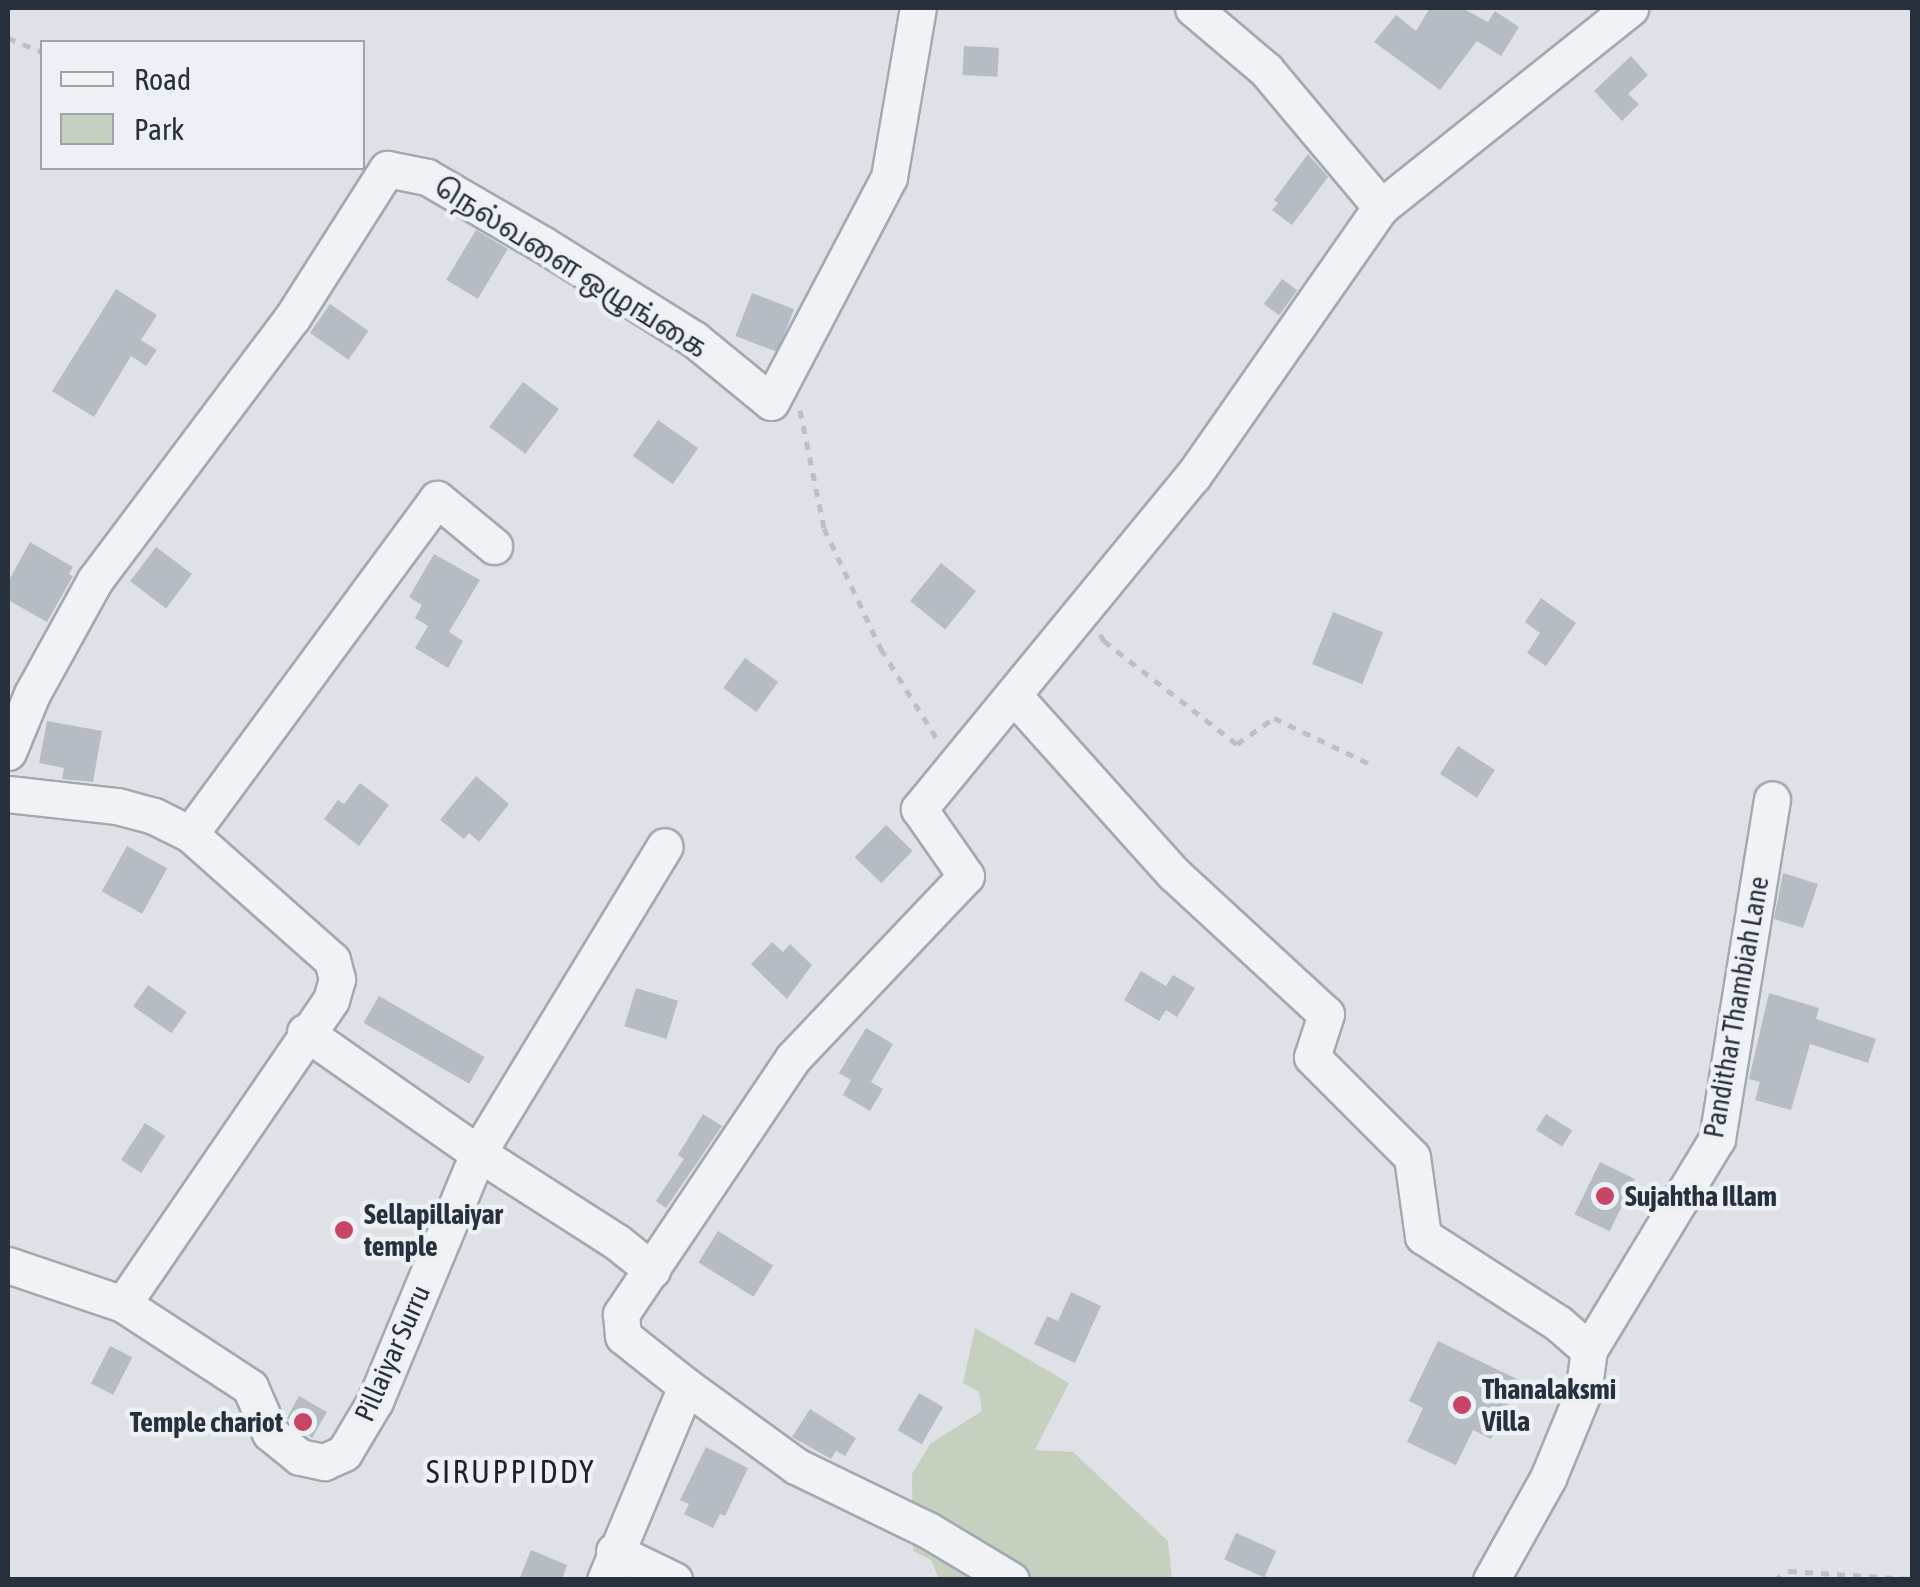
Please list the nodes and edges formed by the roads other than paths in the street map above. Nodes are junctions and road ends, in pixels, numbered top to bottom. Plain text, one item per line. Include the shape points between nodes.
1 (918, 8) edge
2 (1193, 8) edge
3 (1630, 8) edge
4 (1382, 207) junction
5 (494, 546) dead end
6 (1015, 696) junction
7 (8, 752) edge
8 (8, 794) edge
9 (1772, 799) dead end
10 (190, 834) junction
11 (665, 846) dead end
12 (306, 1032) junction
13 (478, 1154) junction
14 (8, 1265) edge
15 (652, 1270) junction
16 (123, 1304) junction
17 (1589, 1350) junction
18 (686, 1386) junction
19 (610, 1565) edge
20 (674, 1580) edge
21 (1011, 1580) edge
22 (1491, 1580) edge

1 - 7 street, நெல்வளை ஒழுங்கை via 889,177 770,402 694,339 544,245 427,176 388,169 292,318 95,580
2 - 4 street via 1266,70
3 - 4 street
4 - 6 street via 1193,476
5 - 10 street via 438,499
6 - 15 street via 920,809 966,876 793,1058
6 - 17 street via 1173,873 1326,1014 1312,1056 1412,1158 1423,1236
8 - 10 street via 117,806
9 - 17 street, Pandithar Thambiah Lane via 1717,1140
10 - 12 street via 332,960 337,980 331,1000
11 - 13 street, Pillaiyar Surru
12 - 13 street
12 - 16 street
13 - 15 street
13 - 16 street, Pillaiyar Surru via 375,1401 344,1453 324,1462 300,1457 270,1432 250,1387
14 - 16 street, Pillaiyar Surru
15 - 18 street via 620,1314 623,1336
17 - 22 street, Pandithar Thambiah Lane via 1584,1393 1548,1478
18 - 19 street
18 - 21 street via 796,1466 928,1530
19 - 20 street

